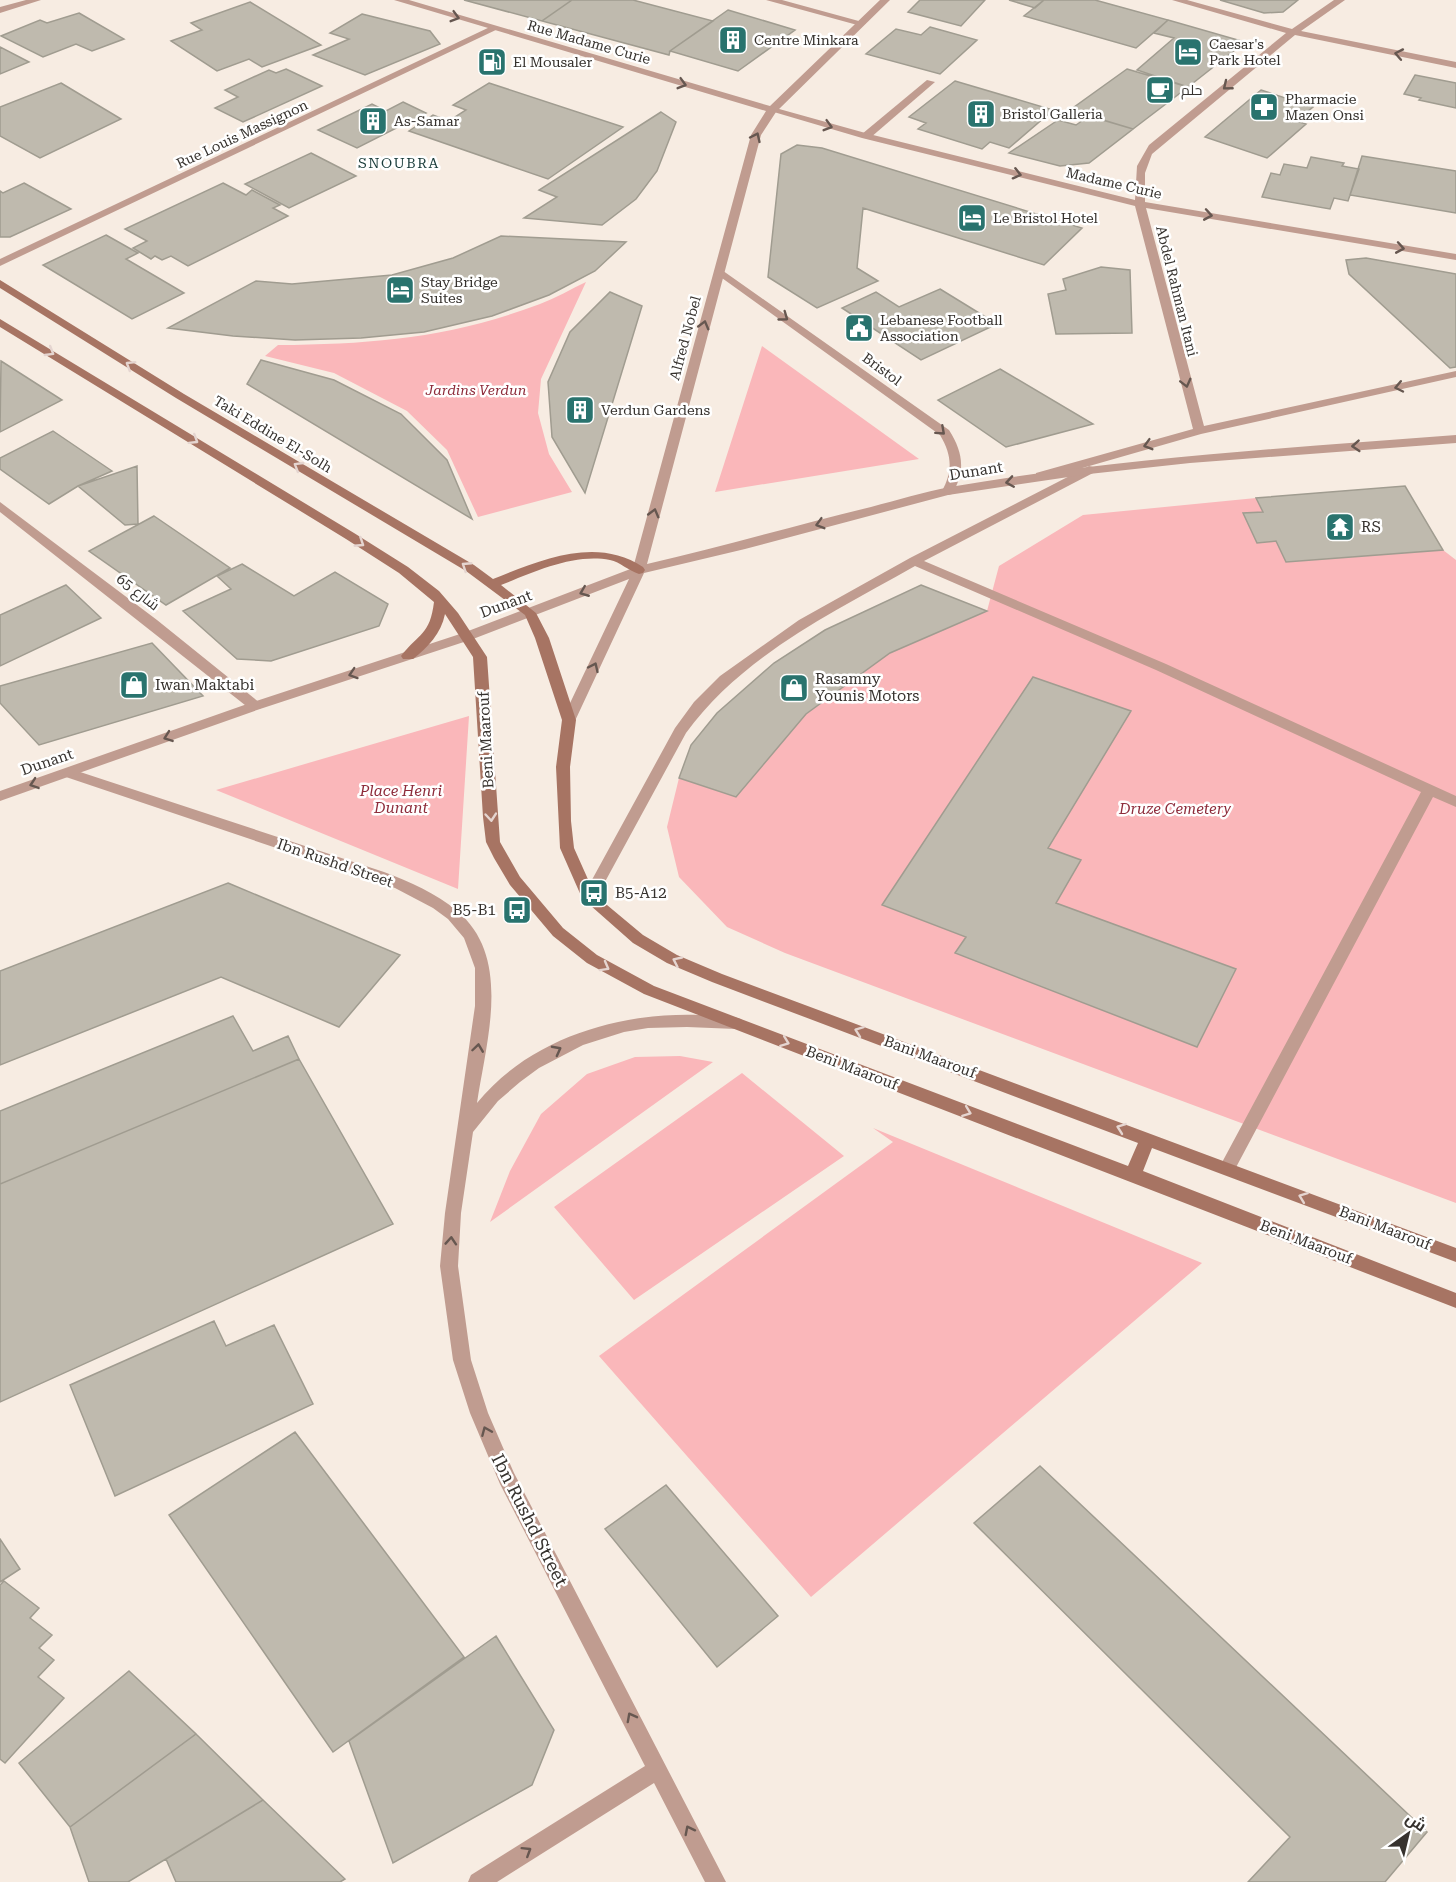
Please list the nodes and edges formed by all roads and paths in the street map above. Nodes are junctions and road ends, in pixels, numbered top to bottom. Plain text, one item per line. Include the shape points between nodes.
1 (36, 0) edge
2 (399, 0) edge
3 (771, 0) edge
4 (885, 0) edge
5 (1177, 0) edge
6 (1340, 0) edge
7 (0, 10) edge
8 (861, 23) junction
9 (495, 28) junction
10 (1293, 32) junction
11 (1456, 65) edge
12 (930, 82) dead end
13 (772, 110) junction
14 (866, 136) junction
15 (1140, 204) junction
16 (1456, 257) edge
17 (0, 263) edge
18 (719, 271) junction
19 (0, 283) edge
20 (0, 322) edge
21 (1456, 374) edge
22 (1199, 431) junction
23 (1456, 439) edge
24 (1089, 470) junction
25 (1033, 478) junction
26 (948, 491) junction
27 (0, 506) edge
28 (914, 561) junction
29 (639, 570) junction
30 (491, 585) junction
31 (441, 601) junction
32 (530, 613) junction
33 (468, 636) junction
34 (408, 656) junction
35 (255, 706) junction
36 (569, 720) junction
37 (68, 773) junction
38 (1429, 791) junction
39 (0, 796) edge
40 (1456, 802) edge
41 (589, 898) junction
42 (736, 1023) junction
43 (466, 1129) junction
44 (1148, 1138) junction
45 (1227, 1168) junction
46 (1133, 1175) junction
47 (1456, 1255) edge
48 (1456, 1301) edge
49 (658, 1769) junction
50 (478, 1882) edge
51 (716, 1882) edge

1 - 7 street
2 -> 9 street, Rue Madame Curie
3 - 8 street
4 - 8 street, Alfred Nobel
5 - 10 street
6 - 10 street, Abdel Rahman Itani
8 - 13 street, Alfred Nobel
9 -> 13 street, Rue Madame Curie
9 - 17 street, Rue Louis Massignon
11 -> 10 street
10 -> 15 street, Abdel Rahman Itani via 1145,155 1138,172
12 - 14 street
13 -> 14 street, Madame Curie
18 -> 13 street, Alfred Nobel via 750,150
14 -> 15 street, Madame Curie
15 -> 16 street, Madame Curie
15 -> 22 street, Abdel Rahman Itani
18 -> 26 street, Bristol via 945,433 959,462
29 -> 18 street, Alfred Nobel
30 -> 19 main road, Taki Eddine El-Solh via 470,568 180,396
20 -> 31 main road via 350,536
21 -> 22 street, Dunant
22 -> 25 street, Dunant
23 -> 24 street, Dunant
24 - 25 street, Dunant
24 - 28 street
25 -> 26 street, Dunant
26 -> 29 street, Dunant
27 - 35 street, شارع 65
28 - 38 street via 1161,667
28 - 41 street via 763,650 699,705 680,731
29 - 30 main road via 609,556 579,557 547,564
29 -> 32 street, Dunant
36 -> 29 street, Alfred Nobel
30 - 32 main road, Taki Eddine El-Solh
31 - 33 main road
31 - 34 main road via 430,638
32 - 33 street, Dunant
32 - 36 main road
33 - 34 street, Dunant
33 -> 42 main road, Beni Maarouf via 480,657 494,842 515,881 558,932 592,959 648,990
34 -> 35 street, Dunant
35 -> 37 street, Dunant
36 - 41 main road, Bani Maarouf via 563,767 567,848
37 -> 39 street, Dunant
43 -> 37 street, Ibn Rushd Street via 485,981 476,945 452,915 369,873
38 - 40 street
38 - 45 street
44 -> 41 main road, Bani Maarouf via 717,978 638,939
43 -> 42 street via 495,1093 532,1064 574,1042 620,1027 669,1021
42 -> 46 main road, Beni Maarouf
49 -> 43 street, Ibn Rushd Street via 507,1478 479,1413 462,1360 449,1266
44 - 45 main road, Bani Maarouf
44 - 46 main road
47 -> 45 main road, Bani Maarouf
46 - 48 main road, Beni Maarouf
50 -> 49 street
51 -> 49 street, Ibn Rushd Street

